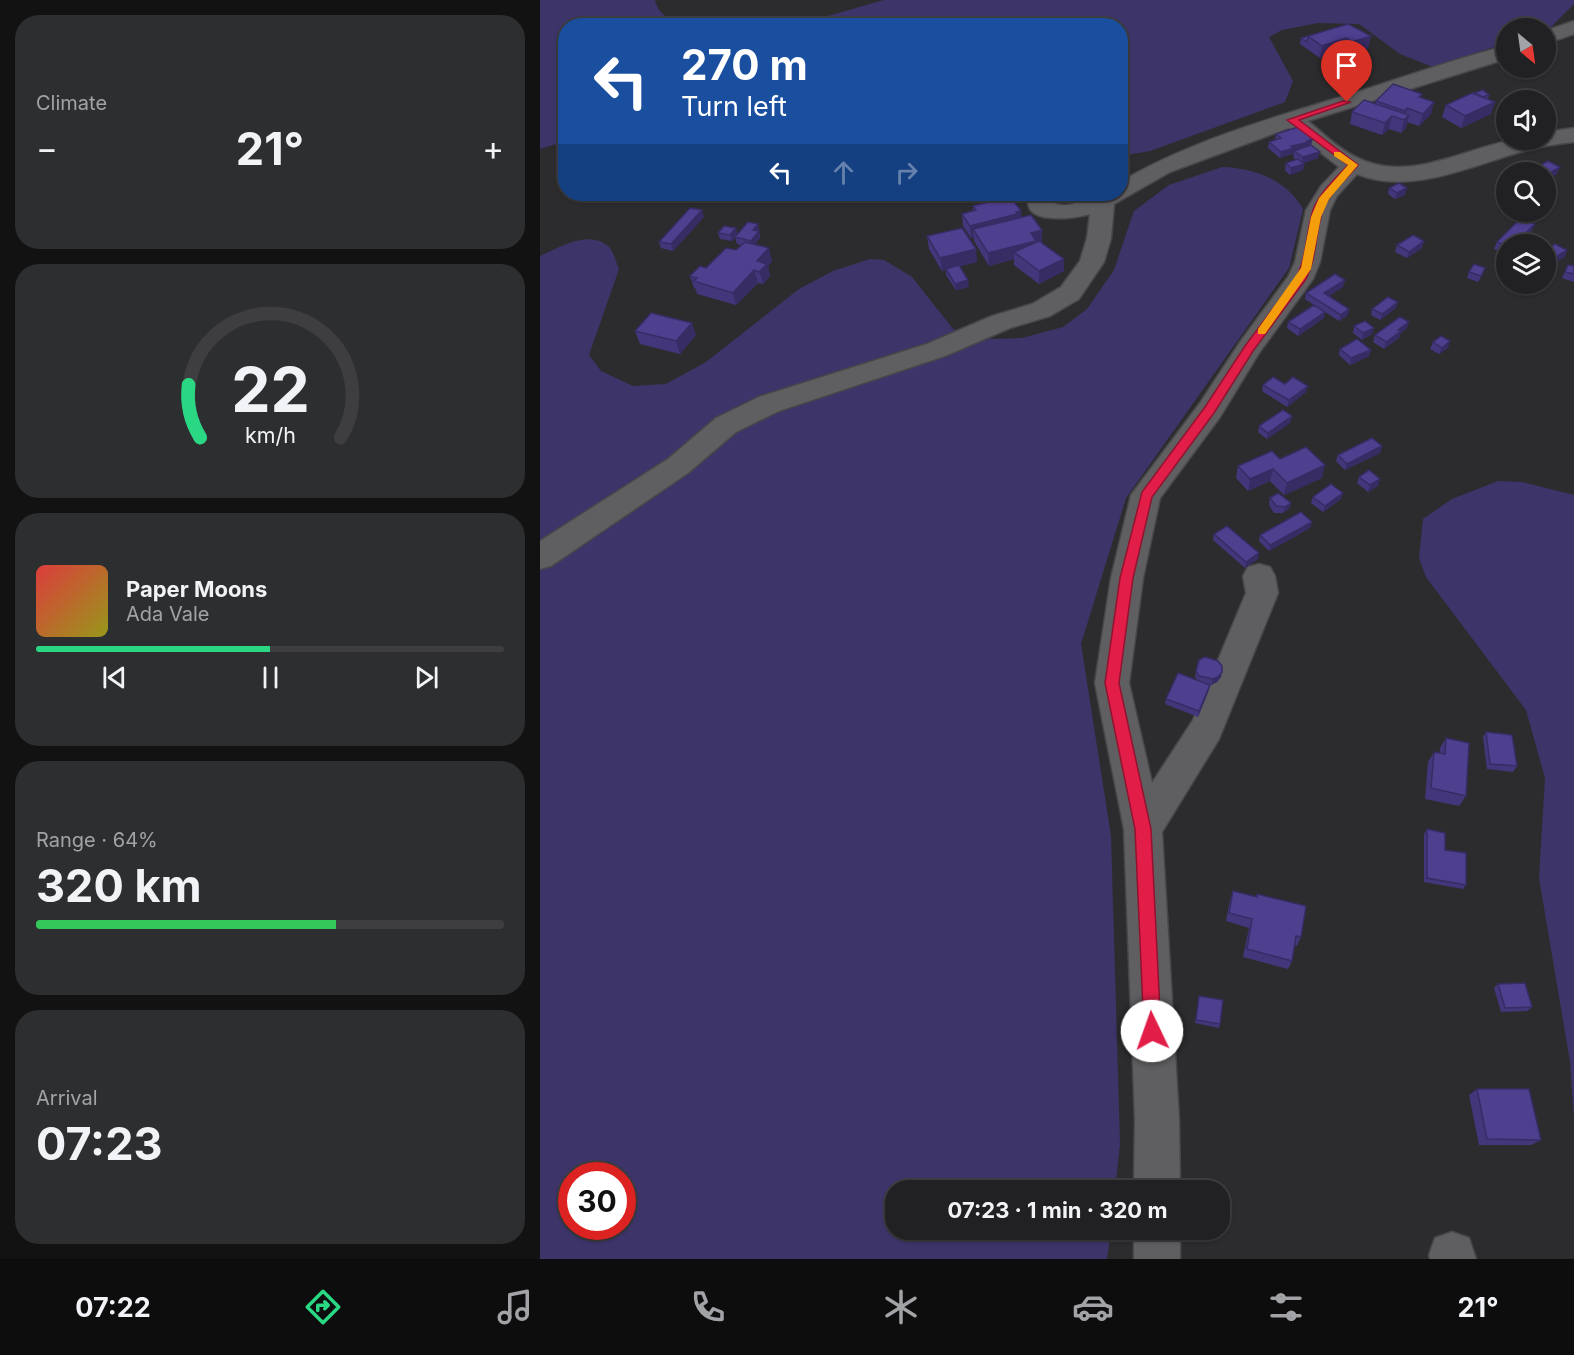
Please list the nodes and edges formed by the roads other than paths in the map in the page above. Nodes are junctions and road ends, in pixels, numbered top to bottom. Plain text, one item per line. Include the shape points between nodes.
1 (1574, 27) edge
2 (1556, 34) edge
3 (1496, 55) edge
4 (1292, 120) junction
5 (1574, 135) edge
6 (1556, 137) edge
7 (1502, 150) edge
8 (1353, 165) junction
9 (1162, 166) junction
10 (1128, 172) edge
11 (1128, 186) edge
12 (1039, 201) edge
13 (1100, 201) edge
14 (1111, 201) edge
15 (540, 556) edge
16 (1259, 576) dead end
17 (1143, 829) junction
18 (1157, 1180) edge
19 (1157, 1240) edge
20 (1157, 1259) edge

1 - 2 street
3 - 4 street
4 - 8 street
4 - 9 street
5 - 6 street
7 - 8 street via 1412,174 1380,173
8 - 17 street via 1318,209 1306,269 1300,279 1146,495 1127,578 1112,683
9 - 10 street
9 - 11 street
12 - 13 street via 1041,206 1055,212 1085,208
14 - 15 street via 1092,261 1070,292 1041,310 1001,322 936,350 769,404 726,425 678,466
16 - 17 street via 1262,593 1207,728
17 - 18 street
19 - 20 street

